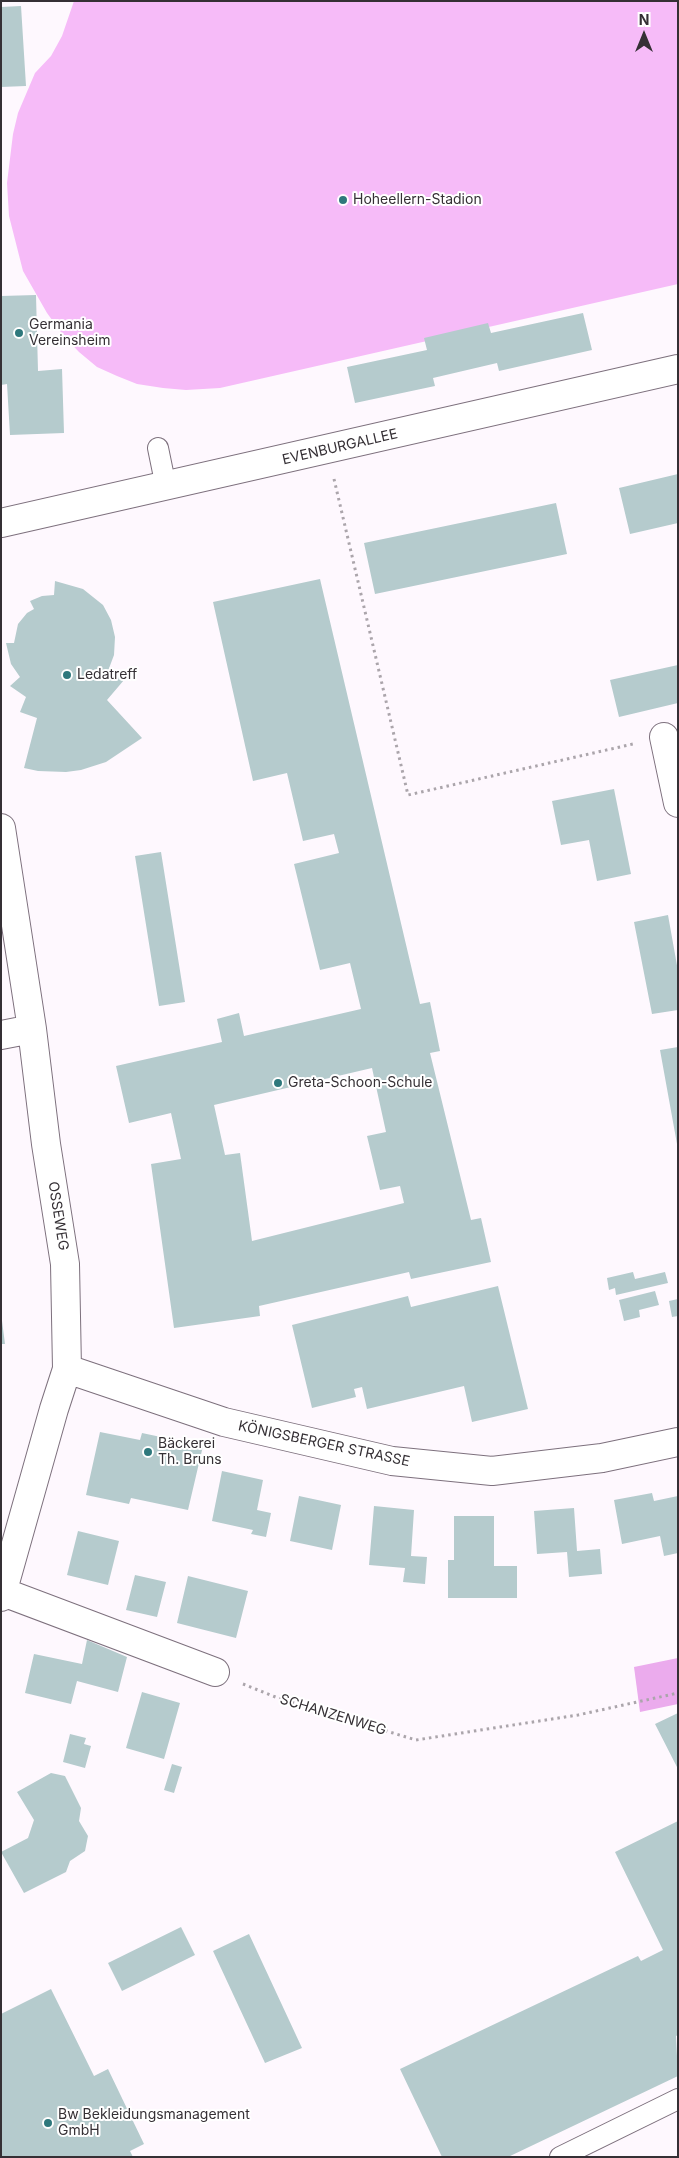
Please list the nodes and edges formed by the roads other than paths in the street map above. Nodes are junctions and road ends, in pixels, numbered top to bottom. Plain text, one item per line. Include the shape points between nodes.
1 (678, 369) edge
2 (158, 448) dead end
3 (166, 486) junction
4 (1, 523) edge
5 (664, 737) road end
6 (678, 803) edge
7 (1, 828) edge
8 (32, 1030) junction
9 (1, 1035) edge
10 (67, 1369) junction
11 (678, 1442) edge
12 (2, 1594) edge
13 (215, 1672) road end
14 (678, 2099) edge
15 (560, 2157) edge

1 - 3 street, EVENBURGALLEE
2 - 3 lane
3 - 4 street, EVENBURGALLEE
5 - 6 street
7 - 8 street, OSSEWEG
8 - 9 street
8 - 10 street, OSSEWEG via 46,1144 66,1264
10 - 11 street, KÖNIGSBERGER STRASSE via 224,1422 392,1462 492,1471 602,1458
10 - 12 street, OSSEWEG
12 - 13 street
14 - 15 lane

